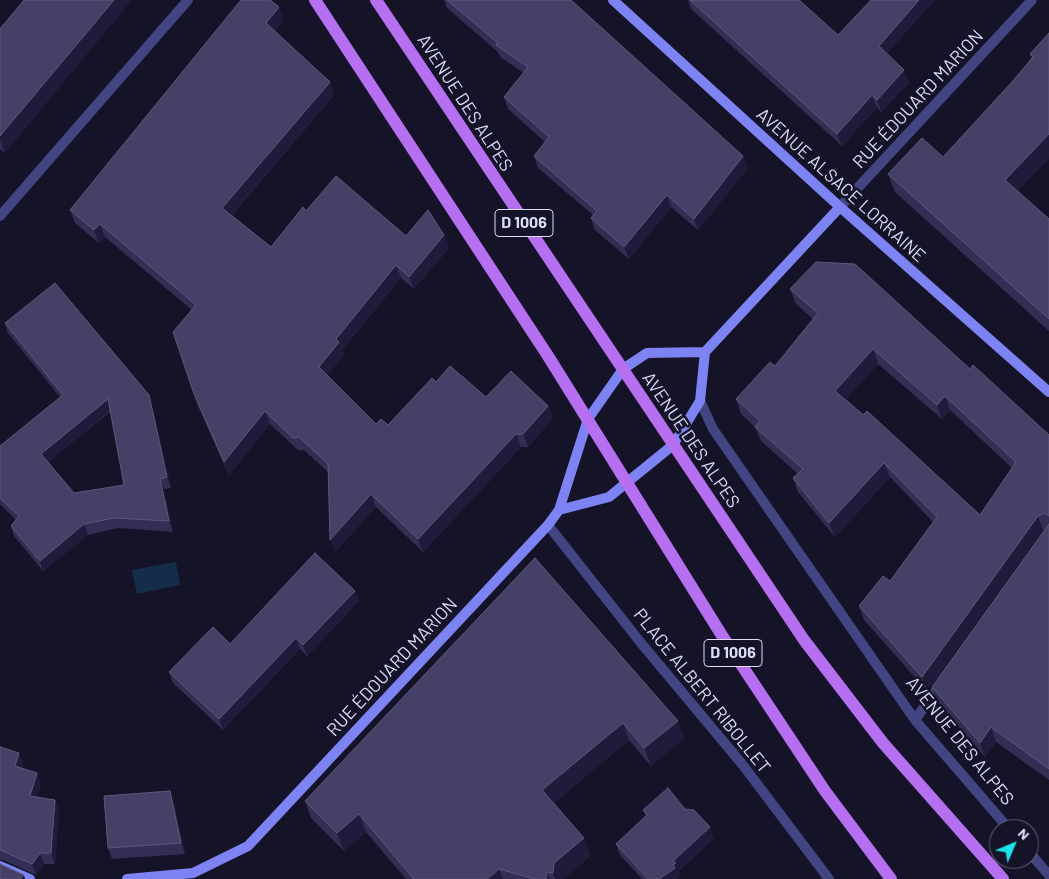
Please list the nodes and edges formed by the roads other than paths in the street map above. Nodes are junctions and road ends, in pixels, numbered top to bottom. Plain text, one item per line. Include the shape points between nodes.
1 (188, 0) edge
2 (315, 0) edge
3 (376, 0) edge
4 (613, 0) edge
5 (1032, 0) edge
6 (840, 207) junction
7 (0, 216) edge
8 (705, 352) junction
9 (624, 370) junction
10 (1049, 392) edge
11 (700, 402) junction
12 (588, 419) junction
13 (673, 445) junction
14 (627, 482) junction
15 (559, 510) junction
16 (548, 525) junction
17 (950, 671) edge
18 (915, 720) junction
19 (1000, 819) edge
20 (1039, 864) edge
21 (0, 866) edge
22 (1049, 875) edge
23 (30, 879) edge
24 (127, 879) edge
25 (829, 879) edge
26 (891, 879) edge
27 (1003, 879) edge

1 - 7 street
2 - 12 main road, D 1006
3 - 9 main road, AVENUE DES ALPES / D 1006
4 - 6 street, AVENUE ALSACE LORRAINE
5 - 6 street, RUE ÉDOUARD MARION
6 - 8 street, RUE ÉDOUARD MARION
6 - 10 street, AVENUE ALSACE LORRAINE
8 - 9 street, RUE ÉDOUARD MARION via 647,354
8 - 11 street
9 - 12 street, RUE ÉDOUARD MARION
9 - 13 main road, AVENUE DES ALPES / D 1006
11 - 13 street
11 - 18 street, AVENUE DES ALPES via 713,429
12 - 14 main road, D 1006
12 - 15 street, RUE ÉDOUARD MARION
13 - 14 street
13 - 27 main road, AVENUE DES ALPES / D 1006 via 804,640 883,743
14 - 15 street via 609,497
14 - 26 main road, D 1006 via 819,783
15 - 16 street, RUE ÉDOUARD MARION
16 - 24 street, RUE ÉDOUARD MARION via 248,846 193,873
16 - 25 street, PLACE ALBERT RIBOLLET via 742,764
17 - 18 street
18 - 19 street, AVENUE DES ALPES
20 - 22 street
21 - 23 street

